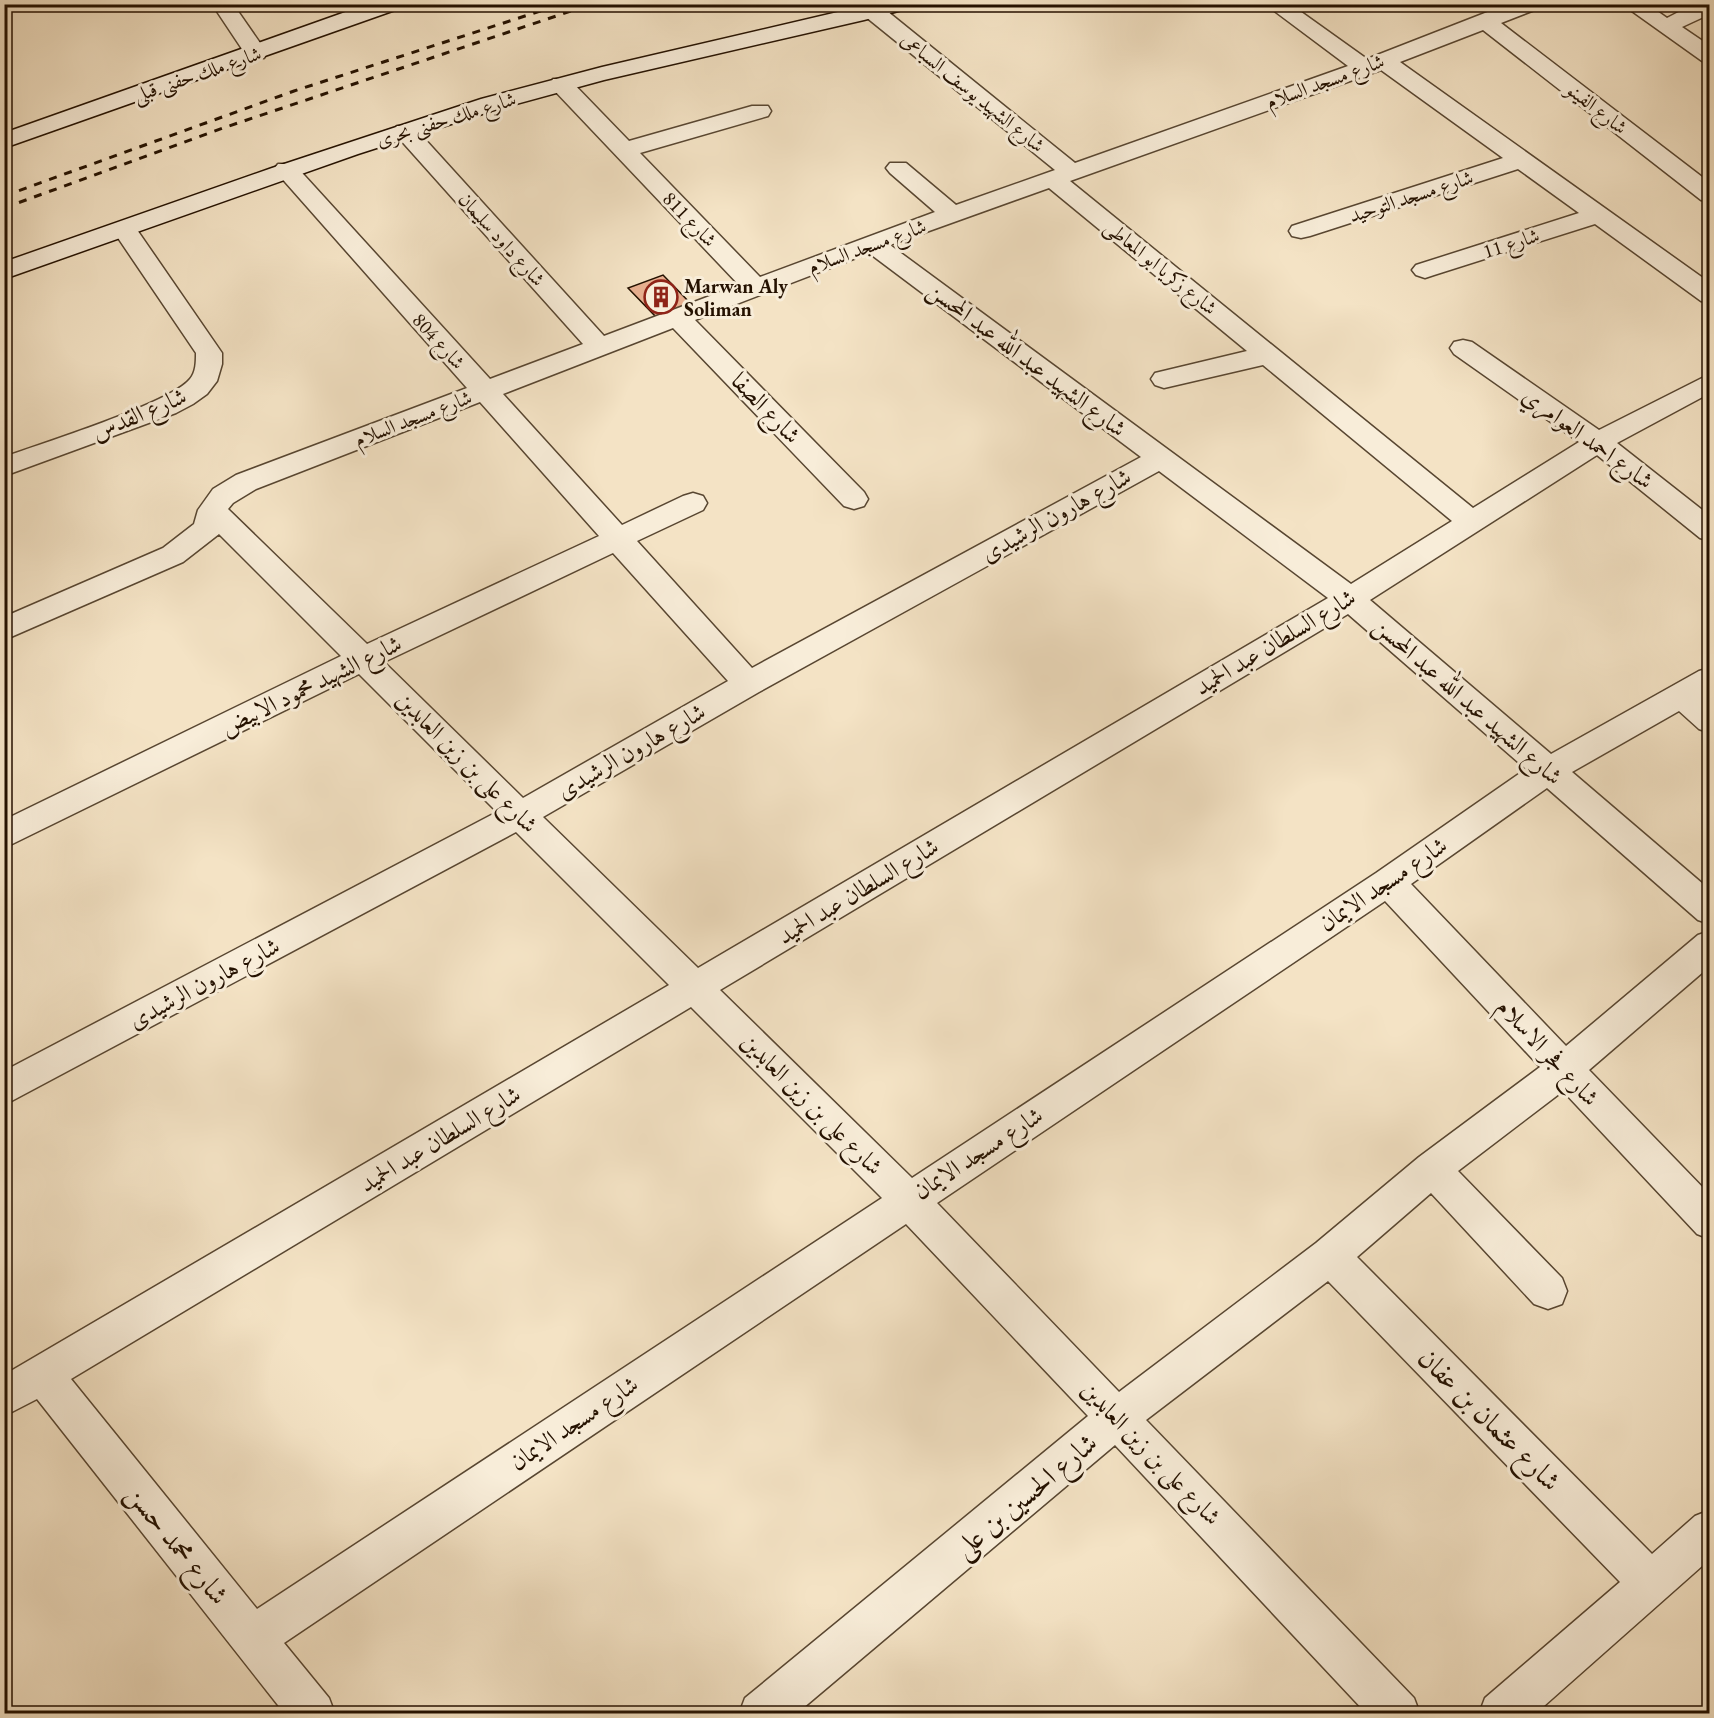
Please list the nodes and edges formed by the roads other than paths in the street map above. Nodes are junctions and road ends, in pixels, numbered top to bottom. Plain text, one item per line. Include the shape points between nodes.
1 (222, 4) edge
2 (390, 4) edge
3 (898, 4) edge
4 (1275, 4) edge
5 (1528, 4) edge
6 (1632, 4) edge
7 (1710, 5) edge
8 (874, 12) junction
9 (1485, 21) junction
10 (1666, 27) junction
11 (256, 54) junction
12 (1710, 56) edge
13 (1373, 64) junction
14 (561, 84) junction
15 (760, 111) dead end
16 (405, 131) junction
17 (4, 141) edge
18 (625, 150) junction
19 (1521, 160) junction
20 (898, 168) dead end
21 (286, 169) junction
22 (1062, 175) junction
23 (1710, 195) edge
24 (953, 214) junction
25 (1597, 215) junction
26 (124, 229) junction
27 (1301, 231) dead end
28 (872, 243) junction
29 (1425, 270) dead end
30 (4, 271) edge
31 (756, 288) junction
32 (1710, 295) edge
33 (677, 317) junction
34 (600, 347) junction
35 (1463, 348) dead end
36 (1268, 355) junction
37 (1164, 379) dead end
38 (1710, 382) edge
39 (484, 391) junction
40 (1598, 442) junction
41 (1160, 459) junction
42 (4, 467) edge
43 (854, 499) dead end
44 (693, 503) dead end
45 (212, 510) junction
46 (1473, 523) junction
47 (1710, 531) edge
48 (619, 537) junction
49 (1350, 598) junction
50 (4, 629) edge
51 (363, 659) junction
52 (748, 684) junction
53 (1696, 687) edge
54 (1710, 721) edge
55 (1547, 771) junction
56 (520, 815) junction
57 (4, 835) edge
58 (1388, 882) junction
59 (1710, 910) edge
60 (1710, 945) edge
61 (695, 988) junction
62 (1565, 1069) junction
63 (4, 1089) edge
64 (1432, 1169) junction
65 (908, 1199) junction
66 (1710, 1222) edge
67 (1330, 1256) junction
68 (1548, 1291) dead end
69 (43, 1375) junction
70 (4, 1397) edge
71 (1118, 1417) junction
72 (1710, 1531) edge
73 (1651, 1583) junction
74 (254, 1637) junction
75 (313, 1713) edge
76 (762, 1713) edge
77 (1398, 1713) edge
78 (1501, 1713) edge

1 - 11 street
2 - 11 street, شارع ملك حفنى قبلى
3 - 8 street, شارع ملك حفنى بحرى
4 - 13 street, شارع مسجد التوحيد
5 - 9 street, شارع مسجد السلام
6 - 10 street
7 - 10 street
8 - 14 street, شارع ملك حفنى بحرى
8 - 22 street, شارع الشهيد يوسف السباعى
9 - 13 street, شارع مسجد السلام
9 - 23 street, شارع الفينو
10 - 12 street
11 - 17 street, شارع ملك حفنى قبلى
13 - 19 street, شارع مسجد التوحيد
13 - 22 street, شارع مسجد السلام
14 - 16 street, شارع ملك حفنى بحرى
14 - 18 street, شارع 811
15 - 18 street
16 - 21 street, شارع ملك حفنى بحرى
16 - 34 street, شارع داود سليمان
18 - 31 street, شارع 811
19 - 25 street, شارع مسجد التوحيد
19 - 27 street, شارع مسجد التوحيد
20 - 24 street
21 - 26 street, شارع ملك حفنى بحرى
21 - 39 street, شارع 804
22 - 24 street, شارع مسجد السلام
22 - 36 street, شارع زكريا ابو المعاطى
24 - 28 street, شارع مسجد السلام
25 - 29 street, شارع 11
25 - 32 street, شارع مسجد التوحيد
26 - 30 street, شارع ملك حفنى بحرى
26 - 42 street, شارع القدس via 209,353 210,368 203,383 188,397 166,407
28 - 31 street, شارع مسجد السلام
28 - 41 street, شارع الشهيد عبد الله عبد المحسن
31 - 33 street, شارع مسجد السلام
33 - 34 street, شارع مسجد السلام
33 - 43 street, شارع الصفا
34 - 39 street, شارع مسجد السلام
35 - 40 street, شارع احمد العوامري
36 - 37 street
36 - 46 street, شارع زكريا ابو المعاطى
38 - 40 street, شارع السلطان عبد الحميد
39 - 45 street, شارع مسجد السلام via 246,482 223,496
39 - 48 street, شارع 804
40 - 46 street, شارع السلطان عبد الحميد
40 - 47 street, شارع احمد العوامري
41 - 49 street, شارع الشهيد عبد الله عبد المحسن
41 - 52 street, شارع هارون الرشيدى
44 - 48 street
45 - 50 street, شارع مسجد السلام via 207,529 173,555
45 - 51 street, شارع على بن زين العابدين
46 - 49 street, شارع السلطان عبد الحميد
48 - 51 street, شارع الشهيد محمود الابيض
48 - 52 street, شارع 804
49 - 55 street, شارع الشهيد عبد الله عبد المحسن
49 - 61 street, شارع السلطان عبد الحميد
51 - 56 street, شارع على بن زين العابدين
51 - 57 street, شارع الشهيد محمود الابيض
52 - 56 street, شارع هارون الرشيدى
53 - 54 street
53 - 55 street, شارع مسجد الايمان
55 - 58 street, شارع مسجد الايمان
55 - 59 street, شارع الشهيد عبد الله عبد المحسن
56 - 61 street, شارع على بن زين العابدين
56 - 63 street, شارع هارون الرشيدى
58 - 62 street, شارع فجر الاسلام
58 - 65 street, شارع مسجد الايمان
60 - 62 street, شارع الحسين بن على
61 - 65 street, شارع على بن زين العابدين
61 - 69 street, شارع السلطان عبد الحميد
62 - 64 street, شارع الحسين بن على
62 - 66 street, شارع فجر الاسلام
64 - 67 street, شارع الحسين بن على
64 - 68 street
65 - 71 street, شارع على بن زين العابدين
65 - 74 street, شارع مسجد الايمان
67 - 71 street, شارع الحسين بن على
67 - 73 street, شارع عثمان بن عفان
69 - 70 street, شارع السلطان عبد الحميد
69 - 74 street, شارع محمد حسن
71 - 76 street, شارع الحسين بن على
71 - 77 street, شارع على بن زين العابدين
72 - 73 street
73 - 78 street
74 - 75 street, شارع محمد حسن

